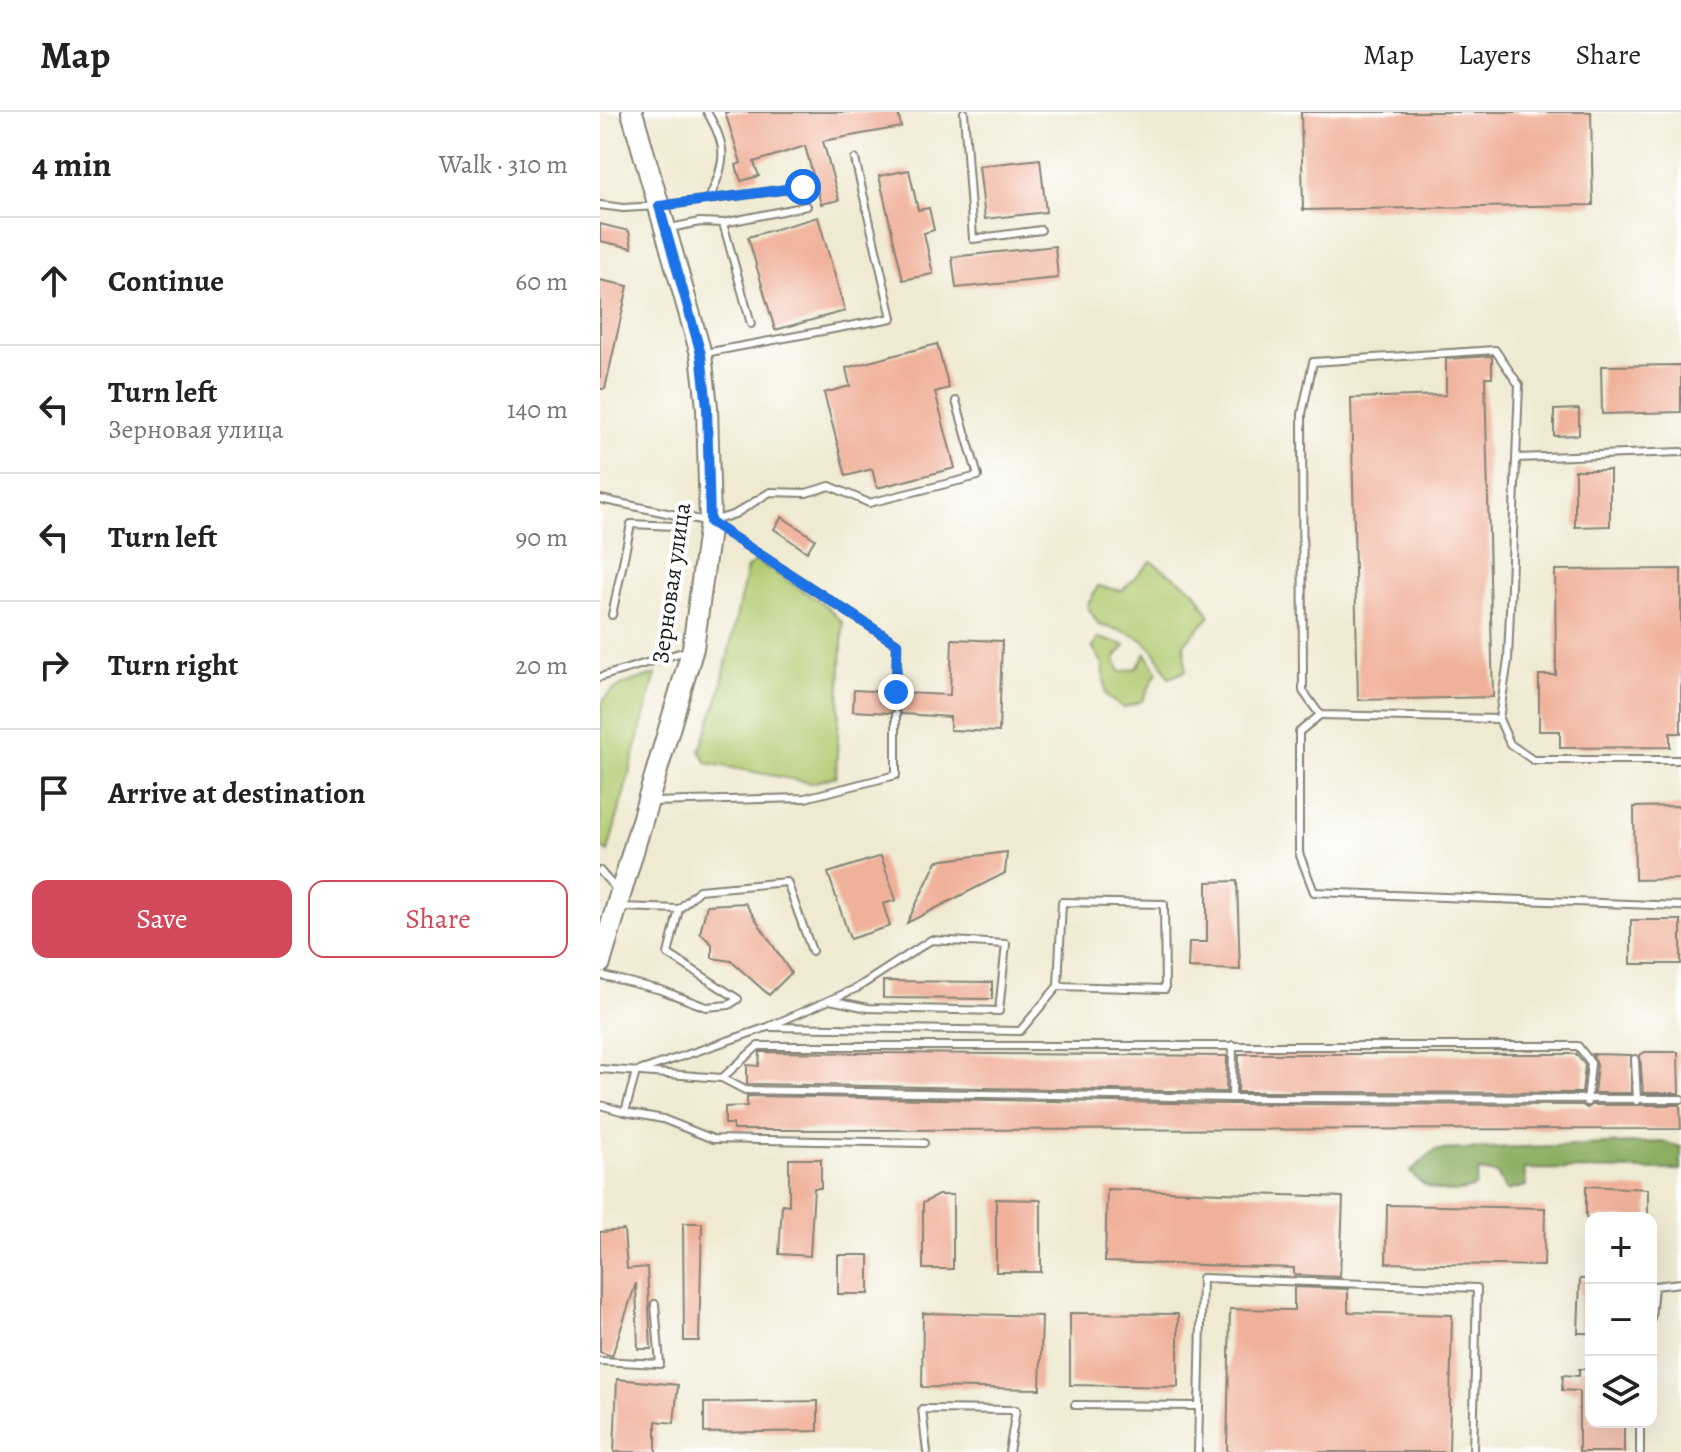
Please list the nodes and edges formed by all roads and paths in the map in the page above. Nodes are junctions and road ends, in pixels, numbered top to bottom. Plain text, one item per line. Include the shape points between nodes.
1 (632, 112) edge
2 (707, 112) edge
3 (964, 112) edge
4 (855, 159) dead end
5 (803, 187) dead end
6 (710, 197) junction
7 (600, 205) edge
8 (659, 206) junction
9 (807, 206) dead end
10 (723, 223) junction
11 (667, 229) junction
12 (1041, 230) dead end
13 (751, 324) dead end
14 (701, 354) junction
15 (956, 401) dead end
16 (1681, 452) edge
17 (1517, 458) junction
18 (600, 499) edge
19 (685, 517) junction
20 (710, 522) junction
21 (612, 615) dead end
22 (693, 648) junction
23 (600, 677) edge
24 (896, 692) dead end
25 (896, 714) dead end
26 (1320, 715) junction
27 (1499, 719) junction
28 (1681, 760) edge
29 (648, 802) junction
30 (600, 871) edge
31 (619, 901) junction
32 (1681, 906) edge
33 (679, 909) junction
34 (812, 951) dead end
35 (600, 963) edge
36 (600, 975) edge
37 (1058, 986) junction
38 (830, 1000) junction
39 (768, 1027) junction
40 (1233, 1045) junction
41 (1635, 1059) dead end
42 (600, 1069) edge
43 (636, 1072) junction
44 (722, 1078) junction
45 (1232, 1098) junction
46 (1681, 1099) edge
47 (1637, 1101) junction
48 (1587, 1102) junction
49 (600, 1105) edge
50 (625, 1112) junction
51 (924, 1143) dead end
52 (1681, 1283) edge
53 (1657, 1286) edge
54 (655, 1304) dead end
55 (600, 1361) edge
56 (1075, 1405) dead end
57 (1198, 1406) junction
58 (1640, 1428) edge
59 (927, 1452) edge
60 (1009, 1452) edge
61 (1198, 1452) edge
62 (1473, 1452) edge
63 (1640, 1452) edge

1 - 8 main road, Зерновая улица
2 - 6 lane via 723,139 722,169
3 - 12 lane via 973,239
4 - 14 lane via 892,318
5 - 6 lane
6 - 8 lane
7 - 8 lane
8 - 11 main road, Зерновая улица
9 - 10 lane
10 - 11 lane
10 - 13 lane
11 - 14 main road, Зерновая улица
14 - 20 main road, Зерновая улица
15 - 20 lane via 978,476 869,503 830,486 806,493 770,492 735,514
16 - 17 lane
17 - 26 lane via 1519,385 1495,350 1313,362 1302,414 1303,691
17 - 27 lane via 1508,660
18 - 19 lane
19 - 20 lane
19 - 21 lane via 674,526 631,524
20 - 22 main road, Зерновая улица
20 - 24 lane via 897,644
22 - 23 lane
22 - 29 main road, Зерновая улица
25 - 29 lane via 896,775 805,798
26 - 27 lane
26 - 32 lane via 1299,732 1299,853 1314,892
27 - 28 lane via 1510,744 1533,760
29 - 31 main road, Зерновая улица
30 - 31 lane
31 - 33 lane
31 - 35 main road, Зерновая улица
33 - 34 lane via 699,890 787,882
33 - 36 lane via 668,954 738,999 706,1007
37 - 37 lane via 1165,989 1164,904 1062,902
37 - 39 lane via 1020,1031
38 - 38 lane via 868,1008 999,1011 1006,944 931,940
38 - 39 lane
39 - 43 lane
40 - 44 lane via 758,1046
40 - 45 lane
40 - 48 lane via 1578,1046 1591,1063
41 - 47 lane
42 - 43 lane
43 - 44 lane
43 - 50 lane
44 - 45 lane via 745,1090
45 - 48 lane
46 - 47 lane
47 - 48 lane
49 - 50 lane
50 - 51 lane via 663,1119 713,1139
52 - 53 lane
54 - 55 lane via 660,1364
56 - 57 lane
57 - 61 lane
57 - 62 lane via 1202,1278 1477,1288
58 - 63 lane
59 - 60 lane via 922,1409 1016,1410

